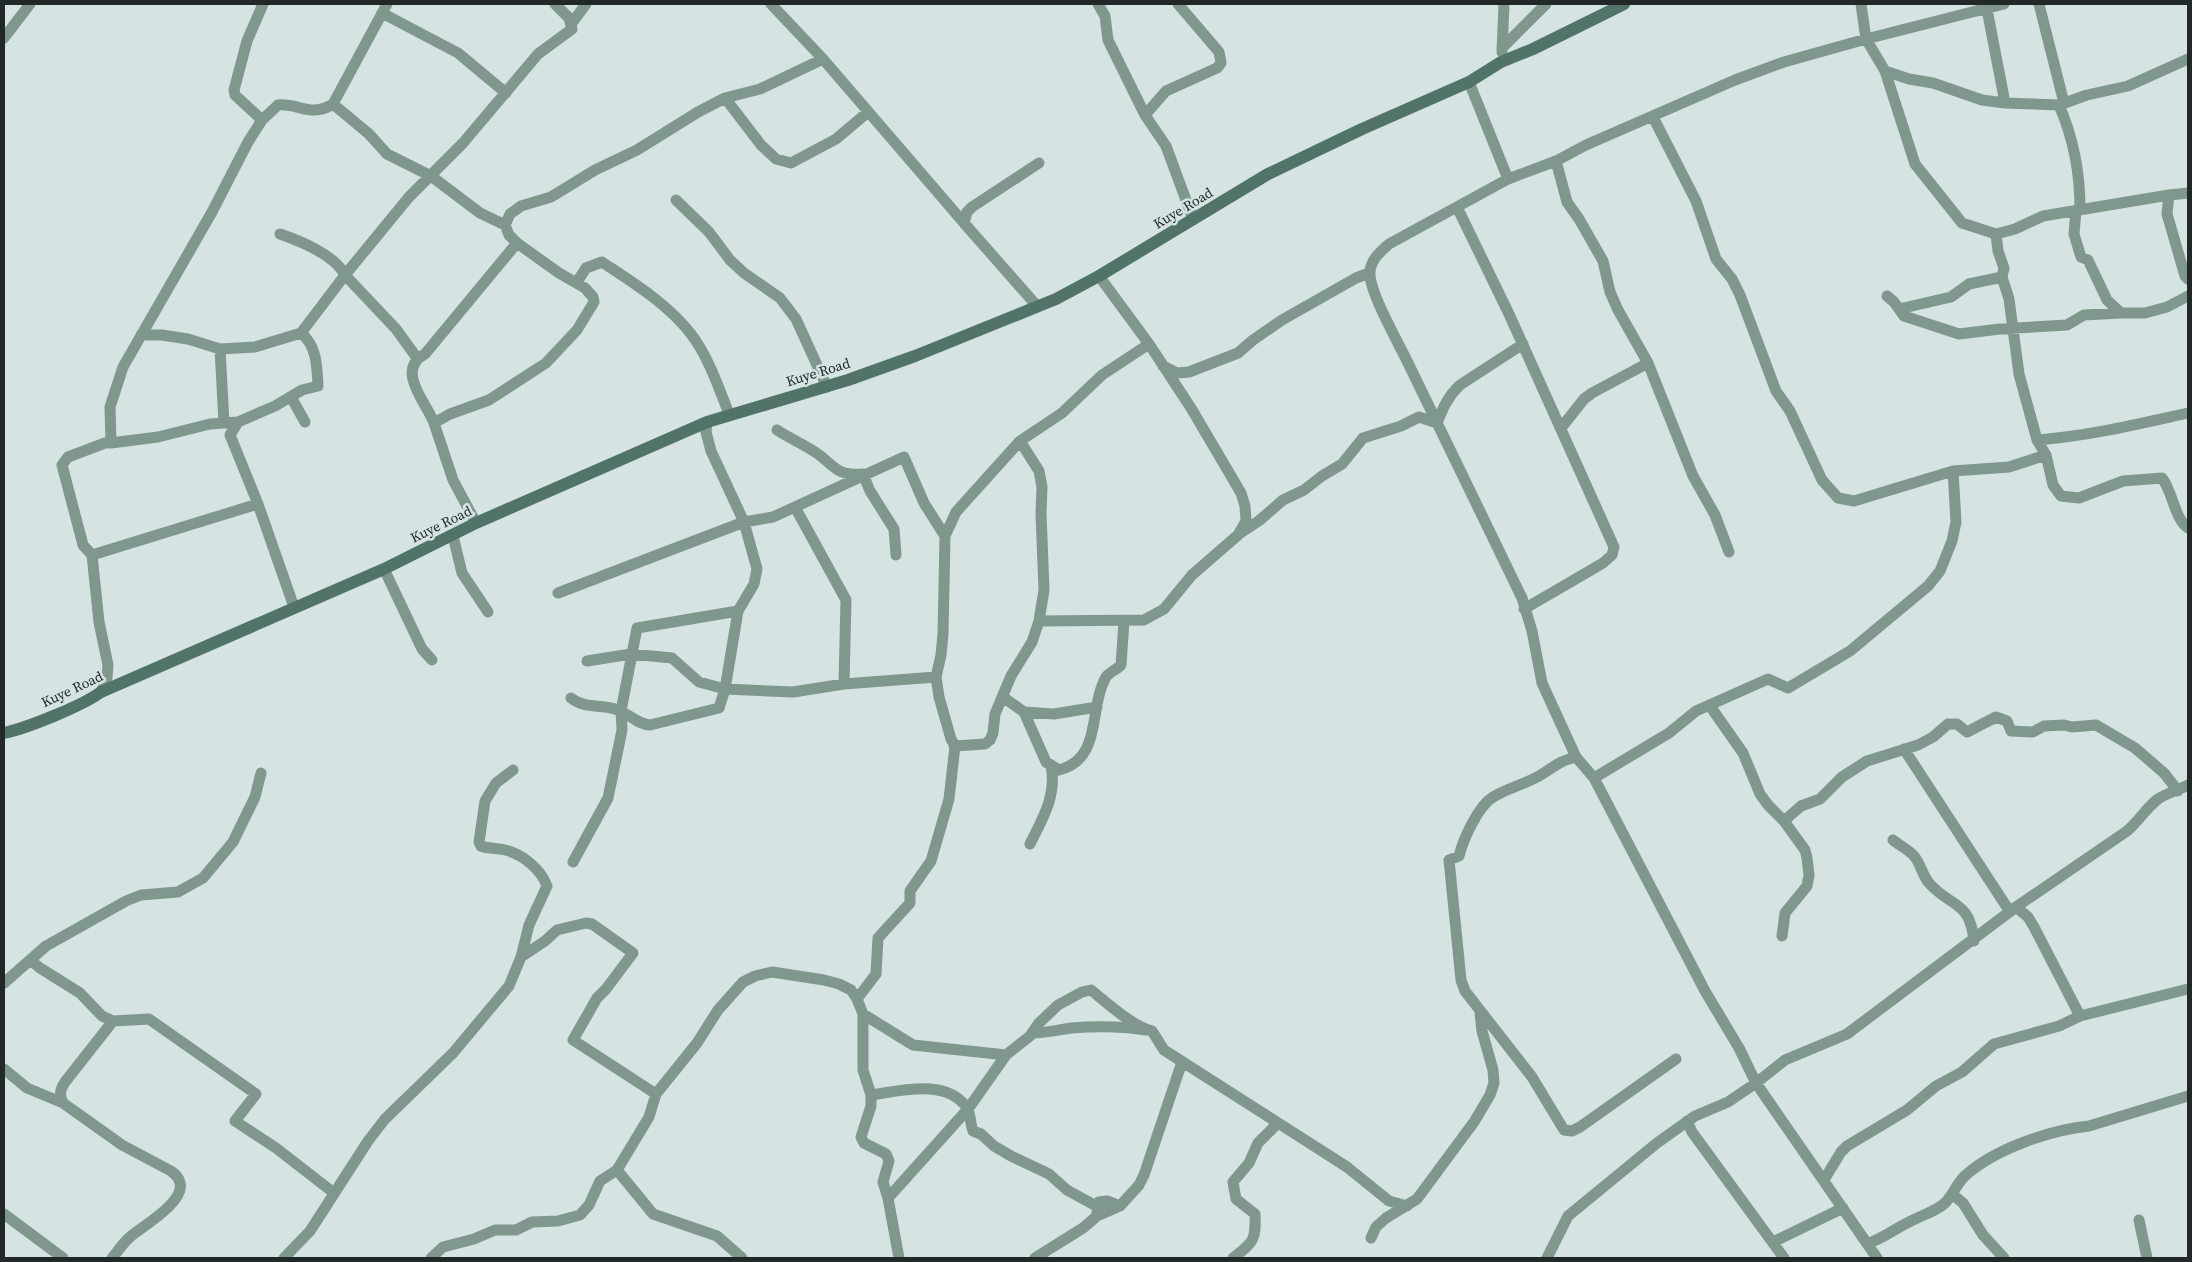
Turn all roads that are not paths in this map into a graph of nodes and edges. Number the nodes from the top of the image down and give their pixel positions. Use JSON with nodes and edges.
{"nodes":[{"id":1,"x":30,"y":4,"type":"edge"},
{"id":2,"x":263,"y":4,"type":"edge"},
{"id":3,"x":555,"y":4,"type":"edge"},
{"id":4,"x":586,"y":4,"type":"edge"},
{"id":5,"x":771,"y":4,"type":"edge"},
{"id":6,"x":1099,"y":4,"type":"edge"},
{"id":7,"x":1178,"y":4,"type":"edge"},
{"id":8,"x":1504,"y":4,"type":"edge"},
{"id":9,"x":1546,"y":4,"type":"edge"},
{"id":10,"x":1624,"y":4,"type":"edge"},
{"id":11,"x":1861,"y":4,"type":"edge"},
{"id":12,"x":2004,"y":4,"type":"edge"},
{"id":13,"x":2039,"y":4,"type":"edge"},
{"id":14,"x":1987,"y":6,"type":"edge"},
{"id":15,"x":385,"y":8,"type":"edge"},
{"id":16,"x":572,"y":24,"type":"junction"},
{"id":17,"x":4,"y":38,"type":"edge"},
{"id":18,"x":1866,"y":39,"type":"junction"},
{"id":19,"x":1502,"y":48,"type":"junction"},
{"id":20,"x":823,"y":59,"type":"junction"},
{"id":21,"x":2188,"y":59,"type":"edge"},
{"id":22,"x":1501,"y":62,"type":"junction"},
{"id":23,"x":1885,"y":71,"type":"junction"},
{"id":24,"x":1469,"y":82,"type":"junction"},
{"id":25,"x":506,"y":92,"type":"junction"},
{"id":26,"x":725,"y":98,"type":"junction"},
{"id":27,"x":2005,"y":103,"type":"junction"},
{"id":28,"x":332,"y":104,"type":"junction"},
{"id":29,"x":2061,"y":104,"type":"junction"},
{"id":30,"x":868,"y":112,"type":"junction"},
{"id":31,"x":1145,"y":115,"type":"junction"},
{"id":32,"x":1653,"y":117,"type":"junction"},
{"id":33,"x":262,"y":120,"type":"junction"},
{"id":34,"x":1556,"y":161,"type":"junction"},
{"id":35,"x":1039,"y":163,"type":"dead end"},
{"id":36,"x":431,"y":176,"type":"junction"},
{"id":37,"x":1508,"y":179,"type":"junction"},
{"id":38,"x":2188,"y":193,"type":"edge"},
{"id":39,"x":2168,"y":195,"type":"junction"},
{"id":40,"x":676,"y":200,"type":"dead end"},
{"id":41,"x":1457,"y":207,"type":"junction"},
{"id":42,"x":2078,"y":210,"type":"junction"},
{"id":43,"x":1193,"y":219,"type":"junction"},
{"id":44,"x":964,"y":222,"type":"junction"},
{"id":45,"x":505,"y":225,"type":"junction"},
{"id":46,"x":280,"y":234,"type":"dead end"},
{"id":47,"x":1996,"y":234,"type":"junction"},
{"id":48,"x":517,"y":243,"type":"junction"},
{"id":49,"x":1369,"y":273,"type":"junction"},
{"id":50,"x":345,"y":275,"type":"junction"},
{"id":51,"x":1099,"y":276,"type":"junction"},
{"id":52,"x":2002,"y":277,"type":"junction"},
{"id":53,"x":2188,"y":279,"type":"edge"},
{"id":54,"x":577,"y":282,"type":"junction"},
{"id":55,"x":1886,"y":296,"type":"dead end"},
{"id":56,"x":2188,"y":296,"type":"edge"},
{"id":57,"x":1037,"y":306,"type":"junction"},
{"id":58,"x":1899,"y":308,"type":"junction"},
{"id":59,"x":2121,"y":313,"type":"junction"},
{"id":60,"x":2013,"y":328,"type":"junction"},
{"id":61,"x":301,"y":333,"type":"junction"},
{"id":62,"x":142,"y":335,"type":"junction"},
{"id":63,"x":1149,"y":344,"type":"junction"},
{"id":64,"x":1523,"y":344,"type":"junction"},
{"id":65,"x":220,"y":349,"type":"junction"},
{"id":66,"x":417,"y":358,"type":"junction"},
{"id":67,"x":1648,"y":363,"type":"junction"},
{"id":68,"x":1161,"y":365,"type":"junction"},
{"id":69,"x":827,"y":386,"type":"junction"},
{"id":70,"x":291,"y":397,"type":"junction"},
{"id":71,"x":2188,"y":413,"type":"edge"},
{"id":72,"x":730,"y":414,"type":"junction"},
{"id":73,"x":238,"y":422,"type":"junction"},
{"id":74,"x":305,"y":422,"type":"dead end"},
{"id":75,"x":706,"y":422,"type":"junction"},
{"id":76,"x":224,"y":423,"type":"junction"},
{"id":77,"x":434,"y":423,"type":"junction"},
{"id":78,"x":1437,"y":423,"type":"junction"},
{"id":79,"x":1561,"y":428,"type":"junction"},
{"id":80,"x":777,"y":430,"type":"dead end"},
{"id":81,"x":2037,"y":440,"type":"junction"},
{"id":82,"x":1020,"y":441,"type":"junction"},
{"id":83,"x":111,"y":443,"type":"junction"},
{"id":84,"x":2046,"y":455,"type":"junction"},
{"id":85,"x":1953,"y":471,"type":"junction"},
{"id":86,"x":863,"y":474,"type":"junction"},
{"id":87,"x":258,"y":504,"type":"junction"},
{"id":88,"x":794,"y":507,"type":"junction"},
{"id":89,"x":744,"y":522,"type":"junction"},
{"id":90,"x":476,"y":523,"type":"junction"},
{"id":91,"x":2188,"y":528,"type":"edge"},
{"id":92,"x":1238,"y":535,"type":"junction"},
{"id":93,"x":453,"y":536,"type":"junction"},
{"id":94,"x":945,"y":536,"type":"junction"},
{"id":95,"x":1729,"y":552,"type":"dead end"},
{"id":96,"x":92,"y":555,"type":"junction"},
{"id":97,"x":896,"y":555,"type":"dead end"},
{"id":98,"x":384,"y":569,"type":"junction"},
{"id":99,"x":558,"y":593,"type":"dead end"},
{"id":100,"x":294,"y":607,"type":"junction"},
{"id":101,"x":1524,"y":609,"type":"junction"},
{"id":102,"x":738,"y":611,"type":"junction"},
{"id":103,"x":488,"y":612,"type":"dead end"},
{"id":104,"x":1038,"y":620,"type":"junction"},
{"id":105,"x":1124,"y":620,"type":"junction"},
{"id":106,"x":631,"y":654,"type":"junction"},
{"id":107,"x":432,"y":660,"type":"dead end"},
{"id":108,"x":587,"y":661,"type":"dead end"},
{"id":109,"x":936,"y":677,"type":"junction"},
{"id":110,"x":844,"y":684,"type":"junction"},
{"id":111,"x":725,"y":689,"type":"junction"},
{"id":112,"x":101,"y":692,"type":"junction"},
{"id":113,"x":1003,"y":697,"type":"junction"},
{"id":114,"x":571,"y":698,"type":"dead end"},
{"id":115,"x":1710,"y":706,"type":"junction"},
{"id":116,"x":1097,"y":707,"type":"junction"},
{"id":117,"x":621,"y":711,"type":"junction"},
{"id":118,"x":1024,"y":712,"type":"junction"},
{"id":119,"x":4,"y":733,"type":"edge"},
{"id":120,"x":954,"y":746,"type":"junction"},
{"id":121,"x":1904,"y":749,"type":"junction"},
{"id":122,"x":1576,"y":756,"type":"junction"},
{"id":123,"x":1052,"y":766,"type":"junction"},
{"id":124,"x":513,"y":770,"type":"dead end"},
{"id":125,"x":261,"y":773,"type":"dead end"},
{"id":126,"x":1594,"y":778,"type":"junction"},
{"id":127,"x":2183,"y":788,"type":"edge"},
{"id":128,"x":1784,"y":821,"type":"junction"},
{"id":129,"x":1892,"y":840,"type":"dead end"},
{"id":130,"x":1030,"y":844,"type":"dead end"},
{"id":131,"x":573,"y":862,"type":"dead end"},
{"id":132,"x":2013,"y":910,"type":"junction"},
{"id":133,"x":1782,"y":936,"type":"dead end"},
{"id":134,"x":1974,"y":941,"type":"junction"},
{"id":135,"x":521,"y":957,"type":"junction"},
{"id":136,"x":30,"y":960,"type":"junction"},
{"id":137,"x":4,"y":982,"type":"edge"},
{"id":138,"x":2188,"y":989,"type":"edge"},
{"id":139,"x":857,"y":999,"type":"junction"},
{"id":140,"x":1480,"y":1010,"type":"junction"},
{"id":141,"x":863,"y":1014,"type":"junction"},
{"id":142,"x":2080,"y":1016,"type":"junction"},
{"id":143,"x":113,"y":1021,"type":"junction"},
{"id":144,"x":1152,"y":1031,"type":"junction"},
{"id":145,"x":1032,"y":1033,"type":"junction"},
{"id":146,"x":1006,"y":1055,"type":"junction"},
{"id":147,"x":1676,"y":1059,"type":"dead end"},
{"id":148,"x":1182,"y":1062,"type":"junction"},
{"id":149,"x":4,"y":1069,"type":"edge"},
{"id":150,"x":1756,"y":1083,"type":"junction"},
{"id":151,"x":656,"y":1094,"type":"junction"},
{"id":152,"x":871,"y":1095,"type":"junction"},
{"id":153,"x":2188,"y":1096,"type":"edge"},
{"id":154,"x":63,"y":1103,"type":"junction"},
{"id":155,"x":968,"y":1109,"type":"junction"},
{"id":156,"x":1687,"y":1121,"type":"junction"},
{"id":157,"x":1277,"y":1124,"type":"junction"},
{"id":158,"x":617,"y":1170,"type":"junction"},
{"id":159,"x":1824,"y":1180,"type":"junction"},
{"id":160,"x":334,"y":1193,"type":"junction"},
{"id":161,"x":1952,"y":1194,"type":"junction"},
{"id":162,"x":888,"y":1198,"type":"junction"},
{"id":163,"x":1407,"y":1206,"type":"junction"},
{"id":164,"x":1843,"y":1208,"type":"junction"},
{"id":165,"x":1098,"y":1212,"type":"junction"},
{"id":166,"x":4,"y":1214,"type":"edge"},
{"id":167,"x":2139,"y":1220,"type":"dead end"},
{"id":168,"x":1371,"y":1238,"type":"dead end"},
{"id":169,"x":1773,"y":1242,"type":"junction"},
{"id":170,"x":1868,"y":1244,"type":"junction"},
{"id":171,"x":902,"y":1256,"type":"edge"},
{"id":172,"x":63,"y":1258,"type":"edge"},
{"id":173,"x":112,"y":1258,"type":"edge"},
{"id":174,"x":284,"y":1258,"type":"edge"},
{"id":175,"x":431,"y":1258,"type":"edge"},
{"id":176,"x":742,"y":1258,"type":"edge"},
{"id":177,"x":1034,"y":1258,"type":"edge"},
{"id":178,"x":1233,"y":1258,"type":"edge"},
{"id":179,"x":1547,"y":1258,"type":"edge"},
{"id":180,"x":1784,"y":1258,"type":"edge"},
{"id":181,"x":1877,"y":1258,"type":"edge"},
{"id":182,"x":2004,"y":1258,"type":"edge"},
{"id":183,"x":2147,"y":1258,"type":"edge"}],
"edges":[{"from":1,"to":17,"type":"street"},
{"from":2,"to":33,"type":"street"},
{"from":3,"to":16,"type":"street"},
{"from":4,"to":16,"type":"street"},
{"from":5,"to":20,"type":"street"},
{"from":6,"to":31,"type":"street"},
{"from":7,"to":31,"type":"street"},
{"from":8,"to":19,"type":"street"},
{"from":9,"to":19,"type":"street"},
{"from":10,"to":22,"type":"street","name":"Kuye Road"},
{"from":11,"to":18,"type":"street"},
{"from":12,"to":14,"type":"street"},
{"from":13,"to":29,"type":"street"},
{"from":14,"to":18,"type":"street"},
{"from":14,"to":27,"type":"street"},
{"from":15,"to":25,"type":"street"},
{"from":15,"to":28,"type":"street"},
{"from":16,"to":25,"type":"street"},
{"from":18,"to":23,"type":"street"},
{"from":18,"to":32,"type":"street"},
{"from":19,"to":22,"type":"street"},
{"from":20,"to":26,"type":"street"},
{"from":20,"to":30,"type":"street"},
{"from":21,"to":29,"type":"street"},
{"from":22,"to":24,"type":"street","name":"Kuye Road"},
{"from":23,"to":27,"type":"street"},
{"from":23,"to":47,"type":"street"},
{"from":24,"to":37,"type":"street"},
{"from":24,"to":43,"type":"street","name":"Kuye Road"},
{"from":25,"to":36,"type":"street"},
{"from":26,"to":30,"type":"street"},
{"from":26,"to":45,"type":"street"},
{"from":27,"to":29,"type":"street"},
{"from":28,"to":33,"type":"street"},
{"from":28,"to":36,"type":"street"},
{"from":29,"to":42,"type":"street"},
{"from":30,"to":44,"type":"street"},
{"from":31,"to":43,"type":"street"},
{"from":32,"to":34,"type":"street"},
{"from":32,"to":85,"type":"street"},
{"from":33,"to":62,"type":"street"},
{"from":34,"to":37,"type":"street"},
{"from":34,"to":67,"type":"street"},
{"from":35,"to":44,"type":"street"},
{"from":36,"to":45,"type":"street"},
{"from":36,"to":50,"type":"street"},
{"from":37,"to":41,"type":"street"},
{"from":38,"to":39,"type":"street"},
{"from":39,"to":42,"type":"street"},
{"from":39,"to":53,"type":"street"},
{"from":40,"to":69,"type":"street"},
{"from":41,"to":49,"type":"street"},
{"from":41,"to":64,"type":"street"},
{"from":42,"to":47,"type":"street"},
{"from":42,"to":59,"type":"street"},
{"from":43,"to":51,"type":"street","name":"Kuye Road"},
{"from":44,"to":57,"type":"street"},
{"from":45,"to":48,"type":"street"},
{"from":46,"to":50,"type":"street"},
{"from":47,"to":52,"type":"street"},
{"from":48,"to":54,"type":"street"},
{"from":48,"to":66,"type":"street"},
{"from":49,"to":68,"type":"street"},
{"from":49,"to":78,"type":"street"},
{"from":50,"to":61,"type":"street"},
{"from":50,"to":66,"type":"street"},
{"from":51,"to":57,"type":"street","name":"Kuye Road"},
{"from":51,"to":63,"type":"street"},
{"from":52,"to":58,"type":"street"},
{"from":52,"to":60,"type":"street"},
{"from":54,"to":72,"type":"street"},
{"from":54,"to":77,"type":"street"},
{"from":55,"to":58,"type":"street"},
{"from":56,"to":59,"type":"street"},
{"from":57,"to":69,"type":"street","name":"Kuye Road"},
{"from":58,"to":60,"type":"street"},
{"from":59,"to":60,"type":"street"},
{"from":60,"to":81,"type":"street"},
{"from":61,"to":65,"type":"street"},
{"from":61,"to":70,"type":"street"},
{"from":62,"to":65,"type":"street"},
{"from":62,"to":83,"type":"street"},
{"from":63,"to":68,"type":"street"},
{"from":63,"to":82,"type":"street"},
{"from":64,"to":78,"type":"street"},
{"from":64,"to":79,"type":"street"},
{"from":65,"to":76,"type":"street"},
{"from":66,"to":77,"type":"street"},
{"from":67,"to":79,"type":"street"},
{"from":67,"to":95,"type":"street"},
{"from":68,"to":92,"type":"street"},
{"from":69,"to":72,"type":"street","name":"Kuye Road"},
{"from":70,"to":73,"type":"street"},
{"from":70,"to":74,"type":"street"},
{"from":71,"to":81,"type":"street"},
{"from":72,"to":75,"type":"street","name":"Kuye Road"},
{"from":73,"to":76,"type":"street"},
{"from":73,"to":87,"type":"street"},
{"from":75,"to":89,"type":"street"},
{"from":75,"to":90,"type":"street","name":"Kuye Road"},
{"from":76,"to":83,"type":"street"},
{"from":77,"to":90,"type":"street"},
{"from":78,"to":92,"type":"street"},
{"from":78,"to":101,"type":"street"},
{"from":79,"to":101,"type":"street"},
{"from":80,"to":86,"type":"street"},
{"from":81,"to":84,"type":"street"},
{"from":82,"to":94,"type":"street"},
{"from":82,"to":104,"type":"street"},
{"from":83,"to":96,"type":"street"},
{"from":84,"to":85,"type":"street"},
{"from":84,"to":91,"type":"street"},
{"from":85,"to":115,"type":"street"},
{"from":86,"to":88,"type":"street"},
{"from":86,"to":94,"type":"street"},
{"from":86,"to":97,"type":"street"},
{"from":87,"to":96,"type":"street"},
{"from":87,"to":100,"type":"street"},
{"from":88,"to":89,"type":"street"},
{"from":88,"to":110,"type":"street"},
{"from":89,"to":99,"type":"street"},
{"from":89,"to":102,"type":"street"},
{"from":90,"to":93,"type":"street","name":"Kuye Road"},
{"from":92,"to":105,"type":"street"},
{"from":93,"to":98,"type":"street","name":"Kuye Road"},
{"from":93,"to":103,"type":"street"},
{"from":94,"to":109,"type":"street"},
{"from":96,"to":112,"type":"street"},
{"from":98,"to":100,"type":"street","name":"Kuye Road"},
{"from":98,"to":107,"type":"street"},
{"from":100,"to":112,"type":"street","name":"Kuye Road"},
{"from":101,"to":122,"type":"street"},
{"from":102,"to":106,"type":"street"},
{"from":102,"to":111,"type":"street"},
{"from":104,"to":105,"type":"street"},
{"from":104,"to":113,"type":"street"},
{"from":105,"to":116,"type":"street"},
{"from":106,"to":108,"type":"street"},
{"from":106,"to":111,"type":"street"},
{"from":106,"to":117,"type":"street"},
{"from":109,"to":110,"type":"street"},
{"from":109,"to":120,"type":"street"},
{"from":110,"to":111,"type":"street"},
{"from":111,"to":117,"type":"street"},
{"from":112,"to":119,"type":"street","name":"Kuye Road"},
{"from":113,"to":118,"type":"street"},
{"from":113,"to":120,"type":"street"},
{"from":114,"to":117,"type":"street"},
{"from":115,"to":126,"type":"street"},
{"from":115,"to":128,"type":"street"},
{"from":116,"to":118,"type":"street"},
{"from":116,"to":123,"type":"street"},
{"from":117,"to":131,"type":"street"},
{"from":118,"to":123,"type":"street"},
{"from":120,"to":139,"type":"street"},
{"from":121,"to":127,"type":"street"},
{"from":121,"to":128,"type":"street"},
{"from":121,"to":132,"type":"street"},
{"from":122,"to":126,"type":"street"},
{"from":122,"to":140,"type":"street"},
{"from":123,"to":130,"type":"street"},
{"from":124,"to":135,"type":"street"},
{"from":125,"to":136,"type":"street"},
{"from":126,"to":150,"type":"street"},
{"from":127,"to":132,"type":"street"},
{"from":128,"to":133,"type":"street"},
{"from":129,"to":134,"type":"street"},
{"from":132,"to":134,"type":"street"},
{"from":132,"to":142,"type":"street"},
{"from":134,"to":150,"type":"street"},
{"from":135,"to":151,"type":"street"},
{"from":135,"to":160,"type":"street"},
{"from":136,"to":137,"type":"street"},
{"from":136,"to":143,"type":"street"},
{"from":138,"to":142,"type":"street"},
{"from":139,"to":141,"type":"street"},
{"from":139,"to":151,"type":"street"},
{"from":140,"to":147,"type":"street"},
{"from":140,"to":163,"type":"street"},
{"from":141,"to":146,"type":"street"},
{"from":141,"to":152,"type":"street"},
{"from":142,"to":159,"type":"street"},
{"from":143,"to":154,"type":"street"},
{"from":143,"to":160,"type":"street"},
{"from":144,"to":145,"type":"street"},
{"from":144,"to":145,"type":"street"},
{"from":144,"to":148,"type":"street"},
{"from":145,"to":146,"type":"street"},
{"from":146,"to":155,"type":"street"},
{"from":148,"to":157,"type":"street"},
{"from":148,"to":165,"type":"street"},
{"from":149,"to":154,"type":"street"},
{"from":150,"to":156,"type":"street"},
{"from":150,"to":159,"type":"street"},
{"from":151,"to":158,"type":"street"},
{"from":152,"to":155,"type":"street"},
{"from":152,"to":162,"type":"street"},
{"from":153,"to":161,"type":"street"},
{"from":154,"to":173,"type":"street"},
{"from":155,"to":162,"type":"street"},
{"from":155,"to":165,"type":"street"},
{"from":156,"to":169,"type":"street"},
{"from":156,"to":179,"type":"street"},
{"from":157,"to":163,"type":"street"},
{"from":157,"to":178,"type":"street"},
{"from":158,"to":175,"type":"street"},
{"from":158,"to":176,"type":"street"},
{"from":159,"to":164,"type":"street"},
{"from":160,"to":174,"type":"street"},
{"from":161,"to":170,"type":"street"},
{"from":161,"to":182,"type":"street"},
{"from":162,"to":171,"type":"street"},
{"from":163,"to":168,"type":"street"},
{"from":164,"to":169,"type":"street"},
{"from":164,"to":170,"type":"street"},
{"from":165,"to":177,"type":"street"},
{"from":166,"to":172,"type":"street"},
{"from":167,"to":183,"type":"street"},
{"from":169,"to":180,"type":"street"},
{"from":170,"to":181,"type":"street"}]}
